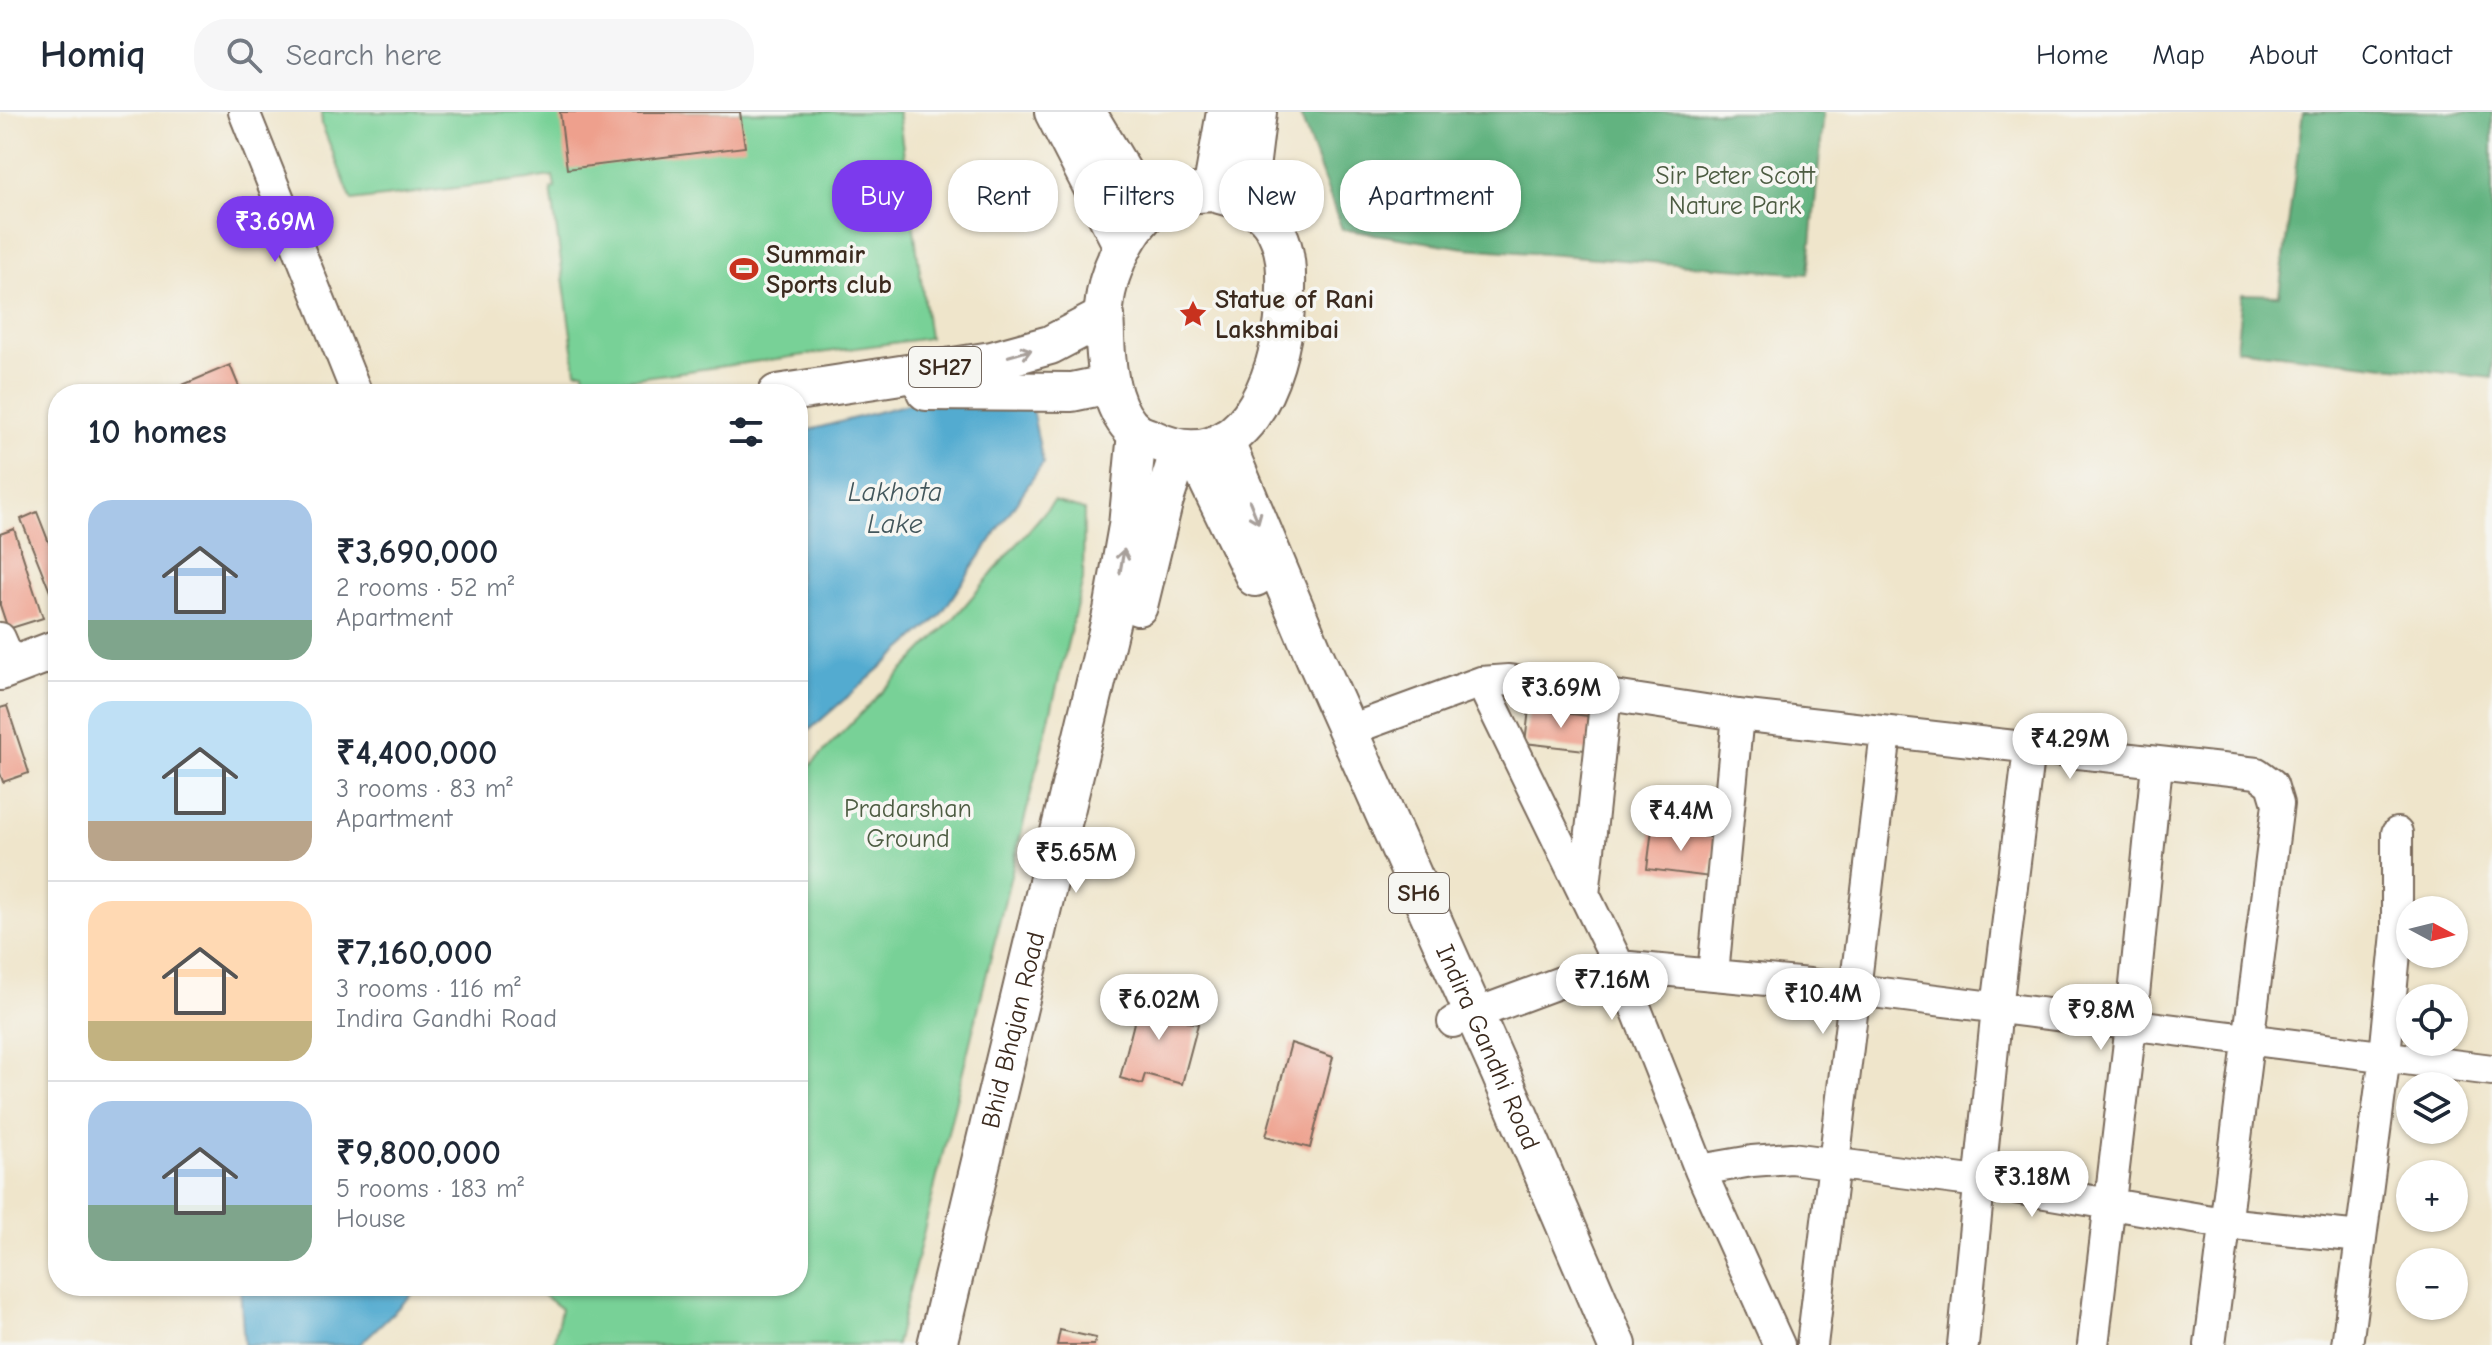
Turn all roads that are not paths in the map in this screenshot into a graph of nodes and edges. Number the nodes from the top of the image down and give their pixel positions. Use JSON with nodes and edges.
{"nodes":[{"id":1,"x":244,"y":112,"type":"edge"},
{"id":2,"x":1054,"y":112,"type":"edge"},
{"id":3,"x":1086,"y":112,"type":"edge"},
{"id":4,"x":1226,"y":112,"type":"edge"},
{"id":5,"x":1257,"y":112,"type":"edge"},
{"id":6,"x":1115,"y":160,"type":"edge"},
{"id":7,"x":1228,"y":160,"type":"edge"},
{"id":8,"x":1241,"y":160,"type":"edge"},
{"id":9,"x":1132,"y":232,"type":"edge"},
{"id":10,"x":1276,"y":232,"type":"edge"},
{"id":11,"x":1123,"y":246,"type":"junction"},
{"id":12,"x":1105,"y":316,"type":"junction"},
{"id":13,"x":353,"y":384,"type":"edge"},
{"id":14,"x":1110,"y":384,"type":"junction"},
{"id":15,"x":808,"y":389,"type":"edge"},
{"id":16,"x":808,"y":410,"type":"edge"},
{"id":17,"x":1137,"y":433,"type":"junction"},
{"id":18,"x":1199,"y":447,"type":"junction"},
{"id":19,"x":48,"y":651,"type":"edge"},
{"id":20,"x":4,"y":658,"type":"edge"},
{"id":21,"x":1481,"y":682,"type":"junction"},
{"id":22,"x":1606,"y":695,"type":"junction"},
{"id":23,"x":1738,"y":715,"type":"junction"},
{"id":24,"x":1347,"y":731,"type":"junction"},
{"id":25,"x":1886,"y":733,"type":"junction"},
{"id":26,"x":2029,"y":749,"type":"junction"},
{"id":27,"x":2157,"y":764,"type":"junction"},
{"id":28,"x":2397,"y":833,"type":"dead end"},
{"id":29,"x":1584,"y":896,"type":"junction"},
{"id":30,"x":1619,"y":966,"type":"junction"},
{"id":31,"x":1713,"y":974,"type":"junction"},
{"id":32,"x":1856,"y":990,"type":"junction"},
{"id":33,"x":1997,"y":1008,"type":"junction"},
{"id":34,"x":1464,"y":1018,"type":"junction"},
{"id":35,"x":2131,"y":1025,"type":"junction"},
{"id":36,"x":2248,"y":1039,"type":"junction"},
{"id":37,"x":2385,"y":1055,"type":"junction"},
{"id":38,"x":2492,"y":1070,"type":"edge"},
{"id":39,"x":1835,"y":1164,"type":"junction"},
{"id":40,"x":1700,"y":1170,"type":"junction"},
{"id":41,"x":1979,"y":1182,"type":"junction"},
{"id":42,"x":2110,"y":1205,"type":"junction"},
{"id":43,"x":2224,"y":1223,"type":"junction"},
{"id":44,"x":2361,"y":1237,"type":"junction"},
{"id":45,"x":937,"y":1345,"type":"edge"},
{"id":46,"x":958,"y":1345,"type":"edge"},
{"id":47,"x":1591,"y":1345,"type":"edge"},
{"id":48,"x":1617,"y":1345,"type":"edge"},
{"id":49,"x":1779,"y":1345,"type":"edge"},
{"id":50,"x":1812,"y":1345,"type":"edge"},
{"id":51,"x":1963,"y":1345,"type":"edge"},
{"id":52,"x":2093,"y":1345,"type":"edge"},
{"id":53,"x":2210,"y":1345,"type":"edge"},
{"id":54,"x":2347,"y":1345,"type":"edge"}],
"edges":[{"from":1,"to":13,"type":"street"},
{"from":2,"to":11,"type":"main road"},
{"from":3,"to":6,"type":"main road"},
{"from":4,"to":7,"type":"main road"},
{"from":5,"to":8,"type":"main road"},
{"from":9,"to":11,"type":"main road"},
{"from":10,"to":18,"type":"main road"},
{"from":11,"to":12,"type":"main road"},
{"from":12,"to":14,"type":"main road"},
{"from":15,"to":12,"type":"main road","number":"SH27","one_way":true},
{"from":14,"to":16,"type":"main road","number":"SH27"},
{"from":14,"to":17,"type":"main road"},
{"from":17,"to":18,"type":"main road"},
{"from":45,"to":17,"type":"main road","name":"Bhid Bhajan Road","one_way":true},
{"from":18,"to":24,"type":"main road","name":"Indira Gandhi Road","number":"SH6","one_way":true},
{"from":18,"to":34,"type":"main road","name":"Indira Gandhi Road","number":"SH6"},
{"from":18,"to":46,"type":"main road","name":"Bhid Bhajan Road"},
{"from":19,"to":20,"type":"main road"},
{"from":21,"to":22,"type":"street"},
{"from":21,"to":24,"type":"street"},
{"from":21,"to":29,"type":"street"},
{"from":22,"to":23,"type":"street"},
{"from":22,"to":29,"type":"street"},
{"from":23,"to":25,"type":"street"},
{"from":23,"to":31,"type":"street"},
{"from":24,"to":34,"type":"main road","name":"Indira Gandhi Road","number":"SH6"},
{"from":25,"to":26,"type":"street"},
{"from":25,"to":32,"type":"street"},
{"from":26,"to":27,"type":"street"},
{"from":26,"to":33,"type":"street"},
{"from":27,"to":35,"type":"street"},
{"from":27,"to":36,"type":"street"},
{"from":28,"to":37,"type":"street"},
{"from":29,"to":30,"type":"street"},
{"from":30,"to":31,"type":"street"},
{"from":30,"to":34,"type":"street"},
{"from":30,"to":40,"type":"street"},
{"from":31,"to":32,"type":"street"},
{"from":32,"to":33,"type":"street"},
{"from":32,"to":39,"type":"street"},
{"from":33,"to":35,"type":"street"},
{"from":33,"to":41,"type":"street"},
{"from":34,"to":47,"type":"main road","name":"Indira Gandhi Road","number":"SH6"},
{"from":34,"to":48,"type":"main road","name":"Indira Gandhi Road","number":"SH6"},
{"from":35,"to":36,"type":"street"},
{"from":35,"to":42,"type":"street"},
{"from":36,"to":37,"type":"street"},
{"from":36,"to":43,"type":"street"},
{"from":37,"to":38,"type":"street"},
{"from":37,"to":44,"type":"street"},
{"from":39,"to":40,"type":"street"},
{"from":39,"to":41,"type":"street"},
{"from":39,"to":50,"type":"street"},
{"from":40,"to":49,"type":"street"},
{"from":41,"to":42,"type":"street"},
{"from":41,"to":51,"type":"street"},
{"from":42,"to":43,"type":"street"},
{"from":42,"to":52,"type":"street"},
{"from":43,"to":44,"type":"street"},
{"from":43,"to":53,"type":"street"},
{"from":44,"to":54,"type":"street"}]}
